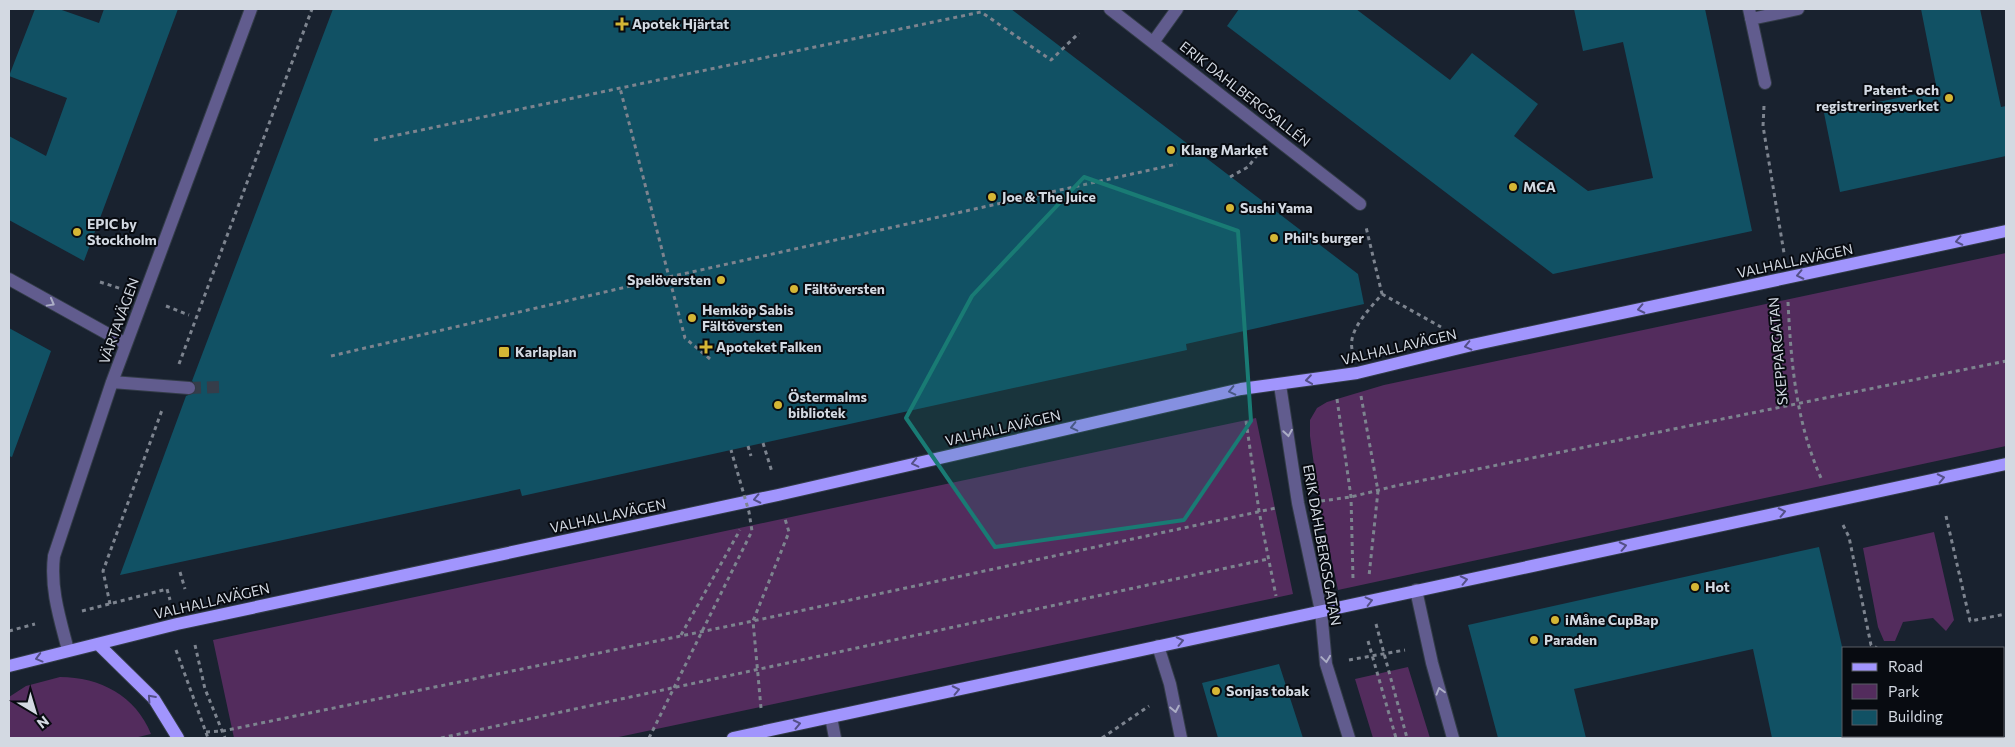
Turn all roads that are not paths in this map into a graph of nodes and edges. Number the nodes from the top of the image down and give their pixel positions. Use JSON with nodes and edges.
{"nodes":[{"id":1,"x":251,"y":9,"type":"edge"},
{"id":2,"x":1110,"y":9,"type":"edge"},
{"id":3,"x":1177,"y":9,"type":"edge"},
{"id":4,"x":1798,"y":9,"type":"edge"},
{"id":5,"x":1750,"y":14,"type":"edge"},
{"id":6,"x":1154,"y":41,"type":"junction"},
{"id":7,"x":1765,"y":83,"type":"road end"},
{"id":8,"x":1360,"y":204,"type":"dead end"},
{"id":9,"x":2006,"y":231,"type":"edge"},
{"id":10,"x":9,"y":279,"type":"edge"},
{"id":11,"x":126,"y":344,"type":"junction"},
{"id":12,"x":112,"y":382,"type":"junction"},
{"id":13,"x":1280,"y":384,"type":"junction"},
{"id":14,"x":189,"y":388,"type":"tunnel mouth"},
{"id":15,"x":2006,"y":464,"type":"edge"},
{"id":16,"x":1416,"y":590,"type":"junction"},
{"id":17,"x":1321,"y":611,"type":"junction"},
{"id":18,"x":98,"y":644,"type":"junction"},
{"id":19,"x":1158,"y":646,"type":"junction"},
{"id":20,"x":68,"y":650,"type":"junction"},
{"id":21,"x":9,"y":666,"type":"edge"},
{"id":22,"x":831,"y":717,"type":"junction"},
{"id":23,"x":178,"y":738,"type":"edge"},
{"id":24,"x":732,"y":738,"type":"edge"},
{"id":25,"x":835,"y":738,"type":"edge"},
{"id":26,"x":1181,"y":738,"type":"edge"},
{"id":27,"x":1350,"y":738,"type":"edge"},
{"id":28,"x":1453,"y":738,"type":"edge"}],
"edges":[{"from":1,"to":11,"type":"street","name":"VÄRTAVÄGEN"},
{"from":2,"to":6,"type":"street","name":"ERIK DAHLBERGSALLÉN"},
{"from":3,"to":6,"type":"street"},
{"from":4,"to":5,"type":"street"},
{"from":5,"to":7,"type":"street"},
{"from":6,"to":8,"type":"street","name":"ERIK DAHLBERGSALLÉN"},
{"from":9,"to":13,"type":"main road","name":"VALHALLAVÄGEN","one_way":true},
{"from":10,"to":11,"type":"street","one_way":true},
{"from":11,"to":12,"type":"street","name":"VÄRTAVÄGEN"},
{"from":12,"to":14,"type":"street"},
{"from":12,"to":20,"type":"street","name":"VÄRTAVÄGEN"},
{"from":13,"to":17,"type":"street","name":"ERIK DAHLBERGSGATAN","one_way":true},
{"from":13,"to":18,"type":"main road","name":"VALHALLAVÄGEN","one_way":true},
{"from":16,"to":15,"type":"main road","one_way":true},
{"from":17,"to":16,"type":"main road","one_way":true},
{"from":28,"to":16,"type":"street","one_way":true},
{"from":19,"to":17,"type":"main road","one_way":true},
{"from":17,"to":27,"type":"street","name":"ERIK DAHLBERGSGATAN","one_way":true},
{"from":18,"to":20,"type":"main road","name":"VALHALLAVÄGEN"},
{"from":23,"to":18,"type":"main road","one_way":true},
{"from":22,"to":19,"type":"main road","one_way":true},
{"from":19,"to":26,"type":"street","one_way":true},
{"from":20,"to":21,"type":"main road","name":"VALHALLAVÄGEN","one_way":true},
{"from":24,"to":22,"type":"main road","one_way":true},
{"from":22,"to":25,"type":"street"}]}
